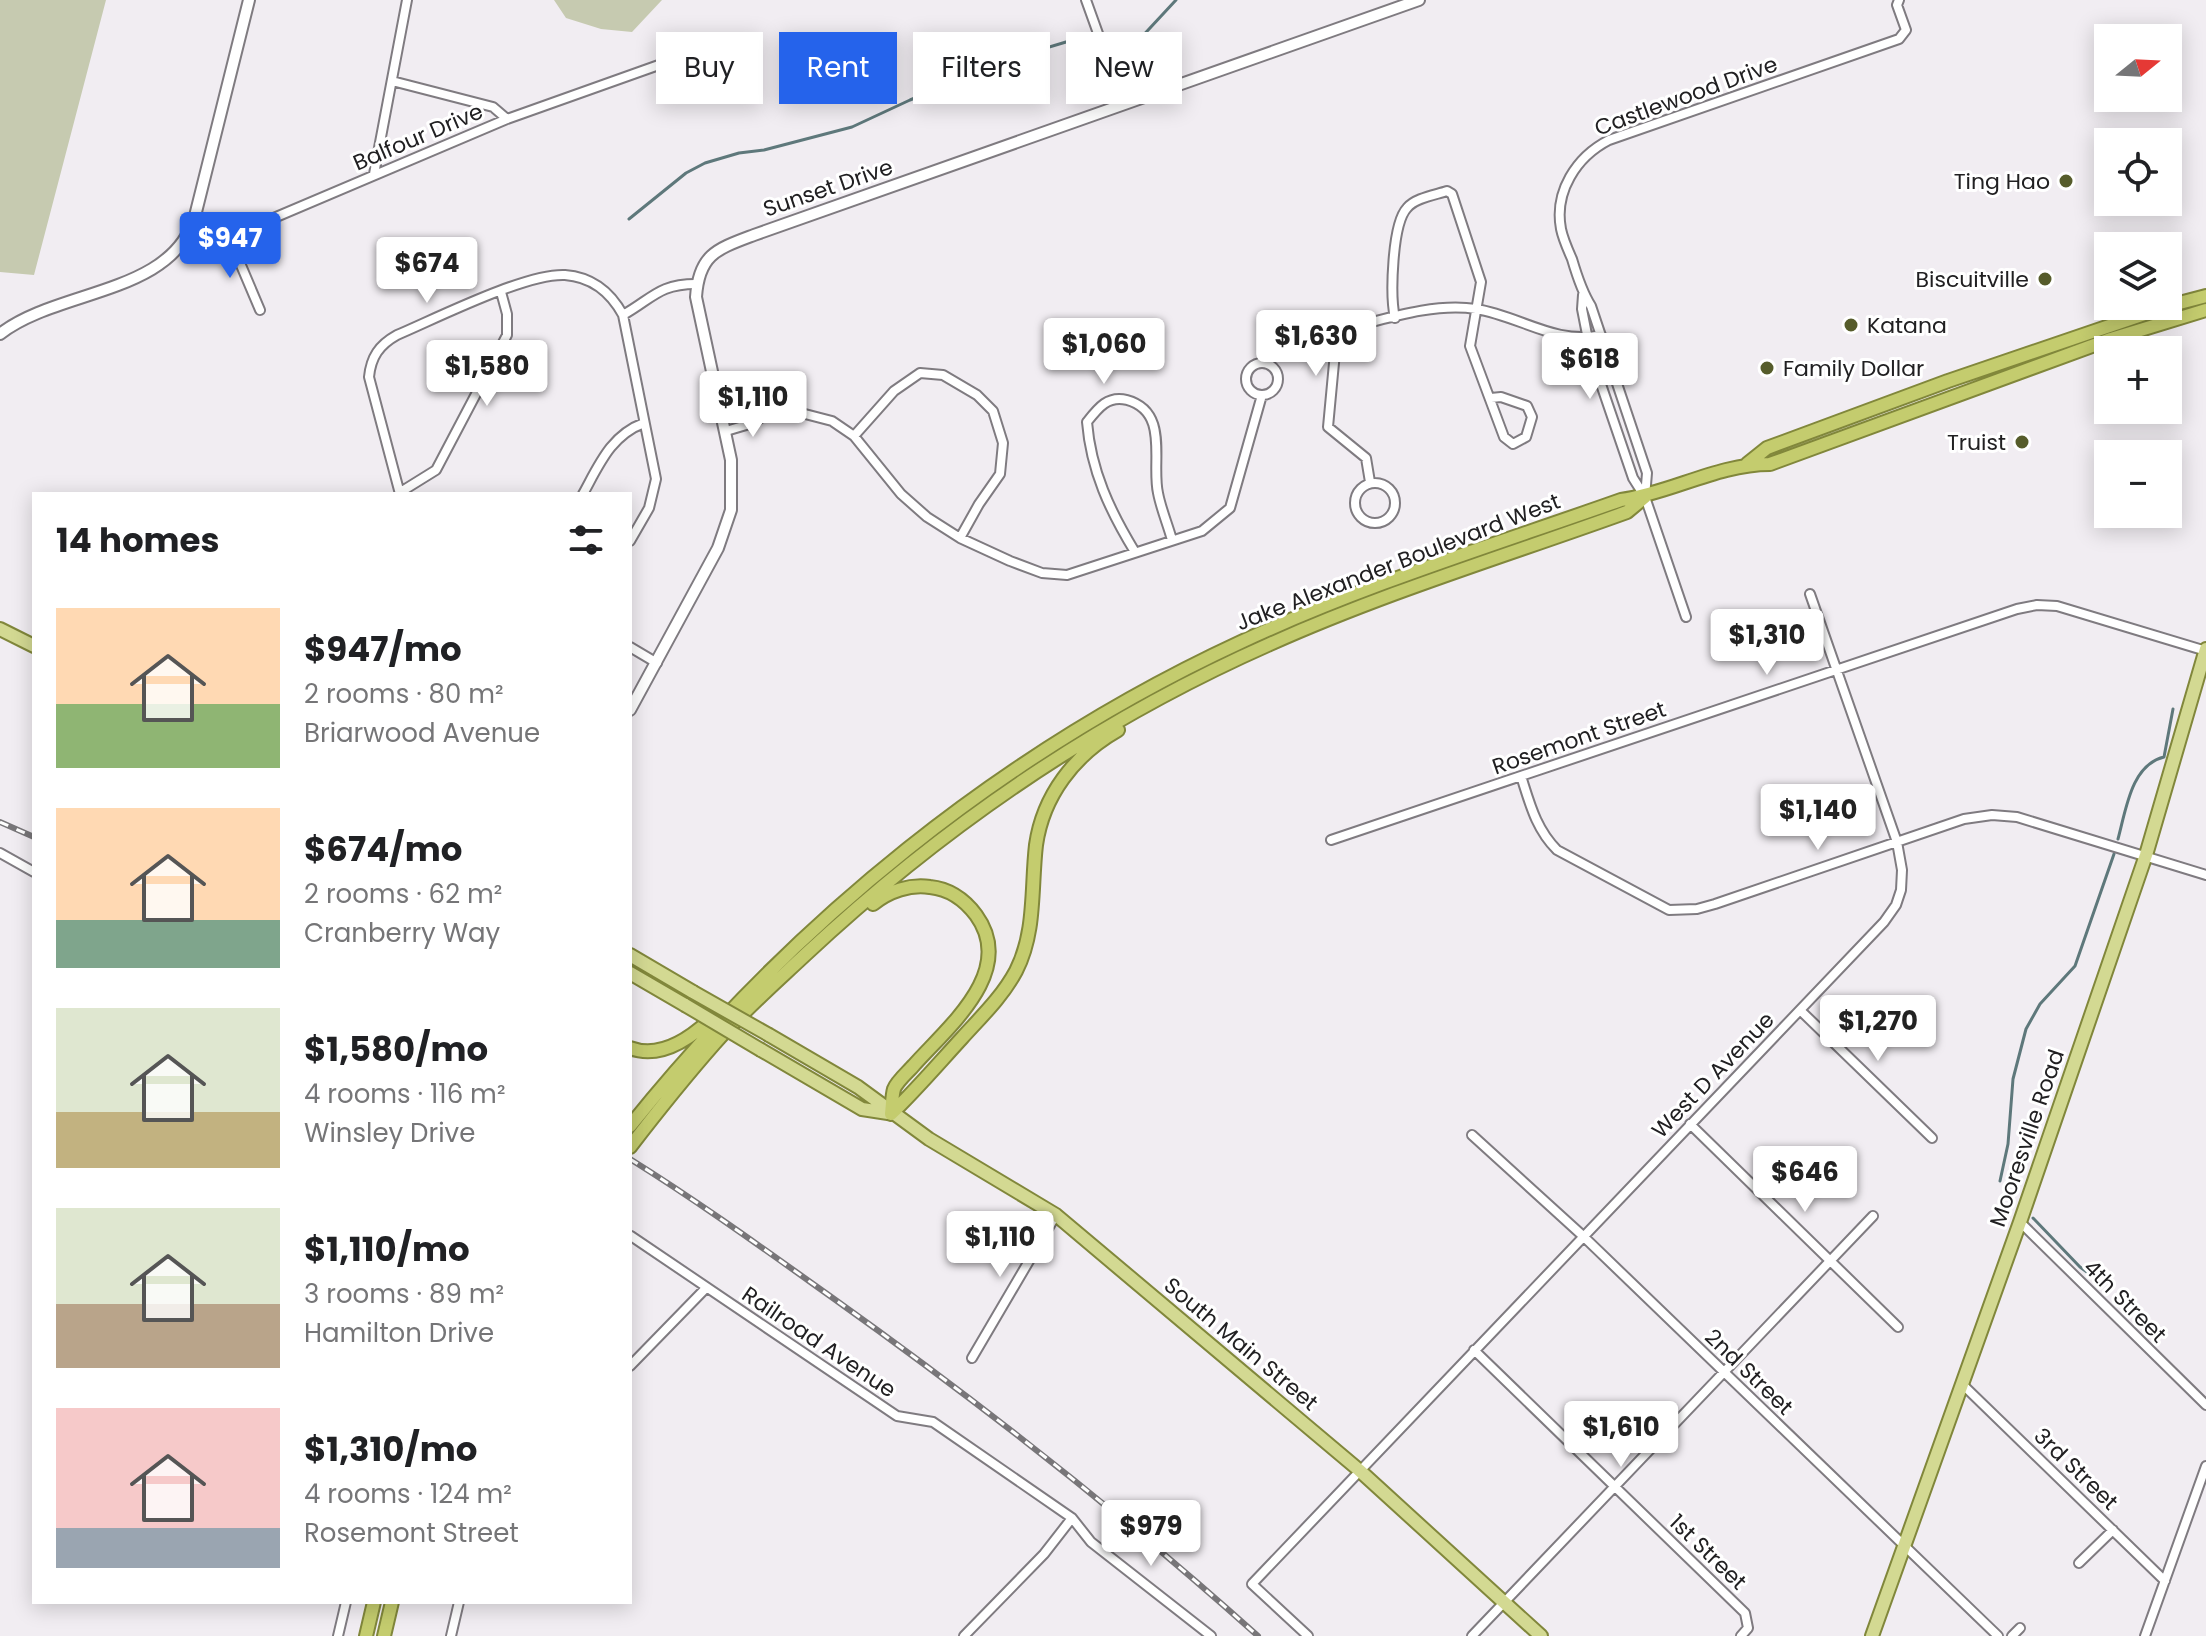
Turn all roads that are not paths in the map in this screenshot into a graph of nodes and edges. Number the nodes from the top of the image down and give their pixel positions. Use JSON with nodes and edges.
{"nodes":[{"id":1,"x":249,"y":0,"type":"edge"},
{"id":2,"x":407,"y":0,"type":"edge"},
{"id":3,"x":1086,"y":0,"type":"edge"},
{"id":4,"x":1419,"y":0,"type":"edge"},
{"id":5,"x":1899,"y":0,"type":"edge"},
{"id":6,"x":1097,"y":32,"type":"edge"},
{"id":7,"x":656,"y":66,"type":"edge"},
{"id":8,"x":392,"y":81,"type":"junction"},
{"id":9,"x":1182,"y":84,"type":"edge"},
{"id":10,"x":1121,"y":104,"type":"edge"},
{"id":11,"x":507,"y":119,"type":"junction"},
{"id":12,"x":374,"y":174,"type":"junction"},
{"id":13,"x":229,"y":237,"type":"junction"},
{"id":14,"x":182,"y":246,"type":"junction"},
{"id":15,"x":696,"y":284,"type":"junction"},
{"id":16,"x":501,"y":292,"type":"junction"},
{"id":17,"x":1583,"y":294,"type":"junction"},
{"id":18,"x":2206,"y":296,"type":"edge"},
{"id":19,"x":2182,"y":302,"type":"edge"},
{"id":20,"x":1476,"y":309,"type":"junction"},
{"id":21,"x":260,"y":310,"type":"dead end"},
{"id":22,"x":2206,"y":310,"type":"edge"},
{"id":23,"x":623,"y":315,"type":"junction"},
{"id":24,"x":1395,"y":318,"type":"junction"},
{"id":25,"x":2127,"y":320,"type":"edge"},
{"id":26,"x":0,"y":334,"type":"edge"},
{"id":27,"x":1601,"y":335,"type":"junction"},
{"id":28,"x":1589,"y":338,"type":"junction"},
{"id":29,"x":1262,"y":395,"type":"junction"},
{"id":30,"x":1491,"y":398,"type":"junction"},
{"id":31,"x":765,"y":415,"type":"junction"},
{"id":32,"x":723,"y":417,"type":"junction"},
{"id":33,"x":644,"y":423,"type":"junction"},
{"id":34,"x":726,"y":431,"type":"junction"},
{"id":35,"x":854,"y":436,"type":"junction"},
{"id":36,"x":1747,"y":464,"type":"junction"},
{"id":37,"x":1370,"y":482,"type":"junction"},
{"id":38,"x":399,"y":492,"type":"edge"},
{"id":39,"x":401,"y":492,"type":"edge"},
{"id":40,"x":584,"y":492,"type":"edge"},
{"id":41,"x":1645,"y":497,"type":"junction"},
{"id":42,"x":632,"y":538,"type":"edge"},
{"id":43,"x":960,"y":538,"type":"junction"},
{"id":44,"x":1172,"y":540,"type":"junction"},
{"id":45,"x":1135,"y":552,"type":"junction"},
{"id":46,"x":1810,"y":594,"type":"dead end"},
{"id":47,"x":1376,"y":600,"type":"junction"},
{"id":48,"x":1686,"y":617,"type":"dead end"},
{"id":49,"x":0,"y":629,"type":"edge"},
{"id":50,"x":32,"y":645,"type":"edge"},
{"id":51,"x":632,"y":648,"type":"edge"},
{"id":52,"x":2206,"y":650,"type":"edge"},
{"id":53,"x":657,"y":663,"type":"junction"},
{"id":54,"x":1838,"y":670,"type":"junction"},
{"id":55,"x":632,"y":707,"type":"edge"},
{"id":56,"x":1521,"y":776,"type":"junction"},
{"id":57,"x":1331,"y":840,"type":"dead end"},
{"id":58,"x":1897,"y":842,"type":"junction"},
{"id":59,"x":0,"y":853,"type":"edge"},
{"id":60,"x":2146,"y":855,"type":"junction"},
{"id":61,"x":32,"y":871,"type":"edge"},
{"id":62,"x":2206,"y":875,"type":"edge"},
{"id":63,"x":632,"y":956,"type":"edge"},
{"id":64,"x":787,"y":963,"type":"junction"},
{"id":65,"x":632,"y":974,"type":"edge"},
{"id":66,"x":1801,"y":1011,"type":"junction"},
{"id":67,"x":632,"y":1049,"type":"edge"},
{"id":68,"x":891,"y":1114,"type":"junction"},
{"id":69,"x":632,"y":1124,"type":"edge"},
{"id":70,"x":1690,"y":1124,"type":"junction"},
{"id":71,"x":1472,"y":1135,"type":"dead end"},
{"id":72,"x":1932,"y":1138,"type":"dead end"},
{"id":73,"x":632,"y":1145,"type":"edge"},
{"id":74,"x":1056,"y":1215,"type":"junction"},
{"id":75,"x":1873,"y":1216,"type":"dead end"},
{"id":76,"x":2020,"y":1222,"type":"junction"},
{"id":77,"x":1583,"y":1236,"type":"junction"},
{"id":78,"x":632,"y":1237,"type":"edge"},
{"id":79,"x":1830,"y":1260,"type":"junction"},
{"id":80,"x":706,"y":1288,"type":"junction"},
{"id":81,"x":1898,"y":1327,"type":"dead end"},
{"id":82,"x":1474,"y":1350,"type":"junction"},
{"id":83,"x":972,"y":1358,"type":"dead end"},
{"id":84,"x":632,"y":1364,"type":"edge"},
{"id":85,"x":1723,"y":1372,"type":"junction"},
{"id":86,"x":1962,"y":1384,"type":"junction"},
{"id":87,"x":2206,"y":1405,"type":"edge"},
{"id":88,"x":2206,"y":1466,"type":"edge"},
{"id":89,"x":1359,"y":1470,"type":"junction"},
{"id":90,"x":1615,"y":1485,"type":"junction"},
{"id":91,"x":2195,"y":1495,"type":"junction"},
{"id":92,"x":2206,"y":1498,"type":"edge"},
{"id":93,"x":1072,"y":1518,"type":"junction"},
{"id":94,"x":2113,"y":1530,"type":"junction"},
{"id":95,"x":1903,"y":1546,"type":"junction"},
{"id":96,"x":2079,"y":1563,"type":"dead end"},
{"id":97,"x":2165,"y":1581,"type":"junction"},
{"id":98,"x":1504,"y":1601,"type":"junction"},
{"id":99,"x":346,"y":1604,"type":"edge"},
{"id":100,"x":374,"y":1604,"type":"edge"},
{"id":101,"x":392,"y":1604,"type":"edge"},
{"id":102,"x":459,"y":1604,"type":"edge"},
{"id":103,"x":2020,"y":1628,"type":"dead end"},
{"id":104,"x":338,"y":1636,"type":"edge"},
{"id":105,"x":366,"y":1636,"type":"edge"},
{"id":106,"x":384,"y":1636,"type":"edge"},
{"id":107,"x":451,"y":1636,"type":"edge"},
{"id":108,"x":964,"y":1636,"type":"edge"},
{"id":109,"x":1211,"y":1636,"type":"edge"},
{"id":110,"x":1308,"y":1636,"type":"edge"},
{"id":111,"x":1472,"y":1636,"type":"edge"},
{"id":112,"x":1541,"y":1636,"type":"edge"},
{"id":113,"x":1741,"y":1636,"type":"edge"},
{"id":114,"x":1872,"y":1636,"type":"edge"},
{"id":115,"x":1998,"y":1636,"type":"edge"},
{"id":116,"x":2012,"y":1636,"type":"edge"},
{"id":117,"x":2145,"y":1636,"type":"edge"}],
"edges":[{"from":1,"to":14,"type":"street"},
{"from":2,"to":8,"type":"street"},
{"from":3,"to":6,"type":"street"},
{"from":4,"to":9,"type":"street","name":"Sunset Drive"},
{"from":5,"to":17,"type":"street","name":"Castlewood Drive"},
{"from":7,"to":11,"type":"street","name":"Balfour Drive"},
{"from":8,"to":11,"type":"street"},
{"from":8,"to":12,"type":"street"},
{"from":10,"to":15,"type":"street","name":"Sunset Drive"},
{"from":11,"to":12,"type":"street","name":"Balfour Drive"},
{"from":12,"to":13,"type":"street","name":"Balfour Drive"},
{"from":13,"to":14,"type":"street","name":"Balfour Drive"},
{"from":13,"to":21,"type":"street"},
{"from":14,"to":26,"type":"street"},
{"from":15,"to":23,"type":"street"},
{"from":15,"to":32,"type":"street"},
{"from":16,"to":23,"type":"street"},
{"from":16,"to":38,"type":"street"},
{"from":16,"to":39,"type":"street"},
{"from":17,"to":27,"type":"street","name":"Castlewood Drive"},
{"from":17,"to":28,"type":"street","name":"Castlewood Drive"},
{"from":18,"to":19,"type":"highway","name":"Jake Alexander Boulevard West"},
{"from":20,"to":24,"type":"street"},
{"from":20,"to":24,"type":"street"},
{"from":20,"to":28,"type":"street"},
{"from":20,"to":30,"type":"street"},
{"from":22,"to":36,"type":"highway","name":"Jake Alexander Boulevard West"},
{"from":23,"to":33,"type":"street"},
{"from":24,"to":37,"type":"street"},
{"from":25,"to":36,"type":"highway","name":"Jake Alexander Boulevard West"},
{"from":27,"to":28,"type":"street"},
{"from":27,"to":41,"type":"street","name":"Castlewood Drive"},
{"from":28,"to":41,"type":"street","name":"Castlewood Drive"},
{"from":29,"to":29,"type":"street"},
{"from":29,"to":44,"type":"street"},
{"from":30,"to":30,"type":"street"},
{"from":31,"to":32,"type":"street"},
{"from":31,"to":34,"type":"street"},
{"from":31,"to":35,"type":"street"},
{"from":32,"to":34,"type":"street"},
{"from":33,"to":40,"type":"street"},
{"from":33,"to":42,"type":"street"},
{"from":34,"to":53,"type":"street"},
{"from":35,"to":43,"type":"street"},
{"from":35,"to":43,"type":"street"},
{"from":36,"to":41,"type":"highway","name":"Jake Alexander Boulevard West"},
{"from":37,"to":37,"type":"street"},
{"from":41,"to":47,"type":"highway","name":"Jake Alexander Boulevard West"},
{"from":41,"to":48,"type":"street","name":"Castlewood Drive"},
{"from":41,"to":64,"type":"highway","name":"Jake Alexander Boulevard West"},
{"from":43,"to":45,"type":"street"},
{"from":44,"to":45,"type":"street"},
{"from":44,"to":45,"type":"street"},
{"from":46,"to":54,"type":"street","name":"West D Avenue"},
{"from":47,"to":64,"type":"highway"},
{"from":47,"to":68,"type":"highway"},
{"from":49,"to":50,"type":"main road"},
{"from":51,"to":53,"type":"street"},
{"from":52,"to":54,"type":"street","name":"Rosemont Street"},
{"from":52,"to":60,"type":"main road","name":"Mooresville Road"},
{"from":53,"to":55,"type":"street"},
{"from":54,"to":56,"type":"street","name":"Rosemont Street"},
{"from":54,"to":58,"type":"street","name":"West D Avenue"},
{"from":56,"to":57,"type":"street","name":"Rosemont Street"},
{"from":56,"to":58,"type":"street"},
{"from":58,"to":60,"type":"street"},
{"from":58,"to":66,"type":"street","name":"West D Avenue"},
{"from":59,"to":61,"type":"street"},
{"from":60,"to":62,"type":"street"},
{"from":60,"to":76,"type":"main road","name":"Mooresville Road"},
{"from":63,"to":68,"type":"main road","name":"South Main Street","bridge":true},
{"from":64,"to":67,"type":"highway"},
{"from":64,"to":68,"type":"highway"},
{"from":64,"to":69,"type":"highway"},
{"from":64,"to":73,"type":"highway"},
{"from":65,"to":68,"type":"main road","name":"South Main Street","bridge":true},
{"from":66,"to":70,"type":"street","name":"West D Avenue"},
{"from":66,"to":72,"type":"street"},
{"from":68,"to":74,"type":"main road","name":"South Main Street"},
{"from":70,"to":77,"type":"street","name":"West D Avenue"},
{"from":70,"to":79,"type":"street"},
{"from":71,"to":77,"type":"street","name":"2nd Street"},
{"from":74,"to":83,"type":"street"},
{"from":74,"to":89,"type":"main road","name":"South Main Street"},
{"from":75,"to":79,"type":"street"},
{"from":76,"to":86,"type":"main road","name":"Mooresville Road"},
{"from":76,"to":87,"type":"street","name":"4th Street"},
{"from":77,"to":82,"type":"street","name":"West D Avenue"},
{"from":77,"to":85,"type":"street","name":"2nd Street"},
{"from":78,"to":80,"type":"street","name":"Railroad Avenue"},
{"from":79,"to":81,"type":"street"},
{"from":79,"to":85,"type":"street"},
{"from":80,"to":84,"type":"street"},
{"from":80,"to":93,"type":"street","name":"Railroad Avenue"},
{"from":82,"to":89,"type":"street","name":"West D Avenue"},
{"from":82,"to":90,"type":"street","name":"1st Street"},
{"from":85,"to":90,"type":"street"},
{"from":85,"to":95,"type":"street","name":"2nd Street"},
{"from":86,"to":94,"type":"street","name":"3rd Street"},
{"from":86,"to":95,"type":"main road","name":"Mooresville Road"},
{"from":88,"to":91,"type":"street"},
{"from":89,"to":98,"type":"main road","name":"South Main Street"},
{"from":89,"to":110,"type":"street","name":"West D Avenue"},
{"from":90,"to":98,"type":"street"},
{"from":90,"to":113,"type":"street","name":"1st Street"},
{"from":91,"to":92,"type":"street"},
{"from":91,"to":97,"type":"street"},
{"from":93,"to":108,"type":"street"},
{"from":93,"to":109,"type":"street","name":"Railroad Avenue"},
{"from":94,"to":96,"type":"street"},
{"from":94,"to":97,"type":"street","name":"3rd Street"},
{"from":95,"to":114,"type":"main road","name":"Mooresville Road"},
{"from":95,"to":115,"type":"street","name":"2nd Street"},
{"from":97,"to":117,"type":"street"},
{"from":98,"to":111,"type":"street"},
{"from":98,"to":112,"type":"main road","name":"South Main Street"},
{"from":99,"to":104,"type":"street"},
{"from":100,"to":105,"type":"highway"},
{"from":101,"to":106,"type":"highway"},
{"from":102,"to":107,"type":"street"},
{"from":103,"to":116,"type":"street"}]}
